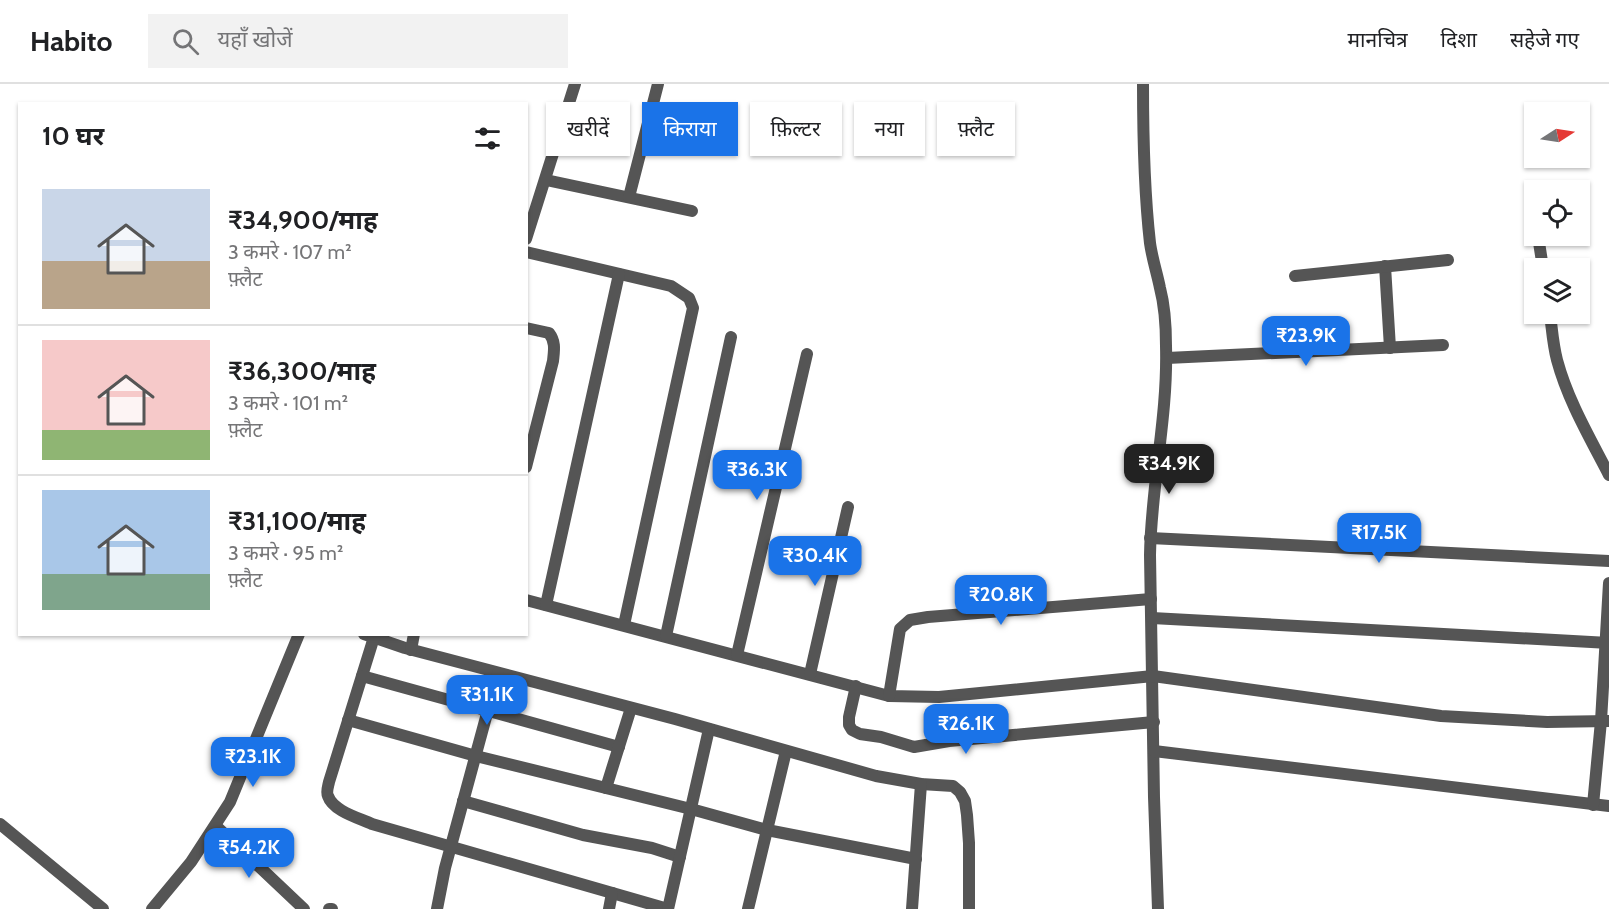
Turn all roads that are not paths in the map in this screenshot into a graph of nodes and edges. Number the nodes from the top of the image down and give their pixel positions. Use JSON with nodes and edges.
{"nodes":[{"id":1,"x":575,"y":84,"type":"edge"},
{"id":2,"x":658,"y":84,"type":"edge"},
{"id":3,"x":1143,"y":84,"type":"edge"},
{"id":4,"x":546,"y":180,"type":"junction"},
{"id":5,"x":629,"y":198,"type":"junction"},
{"id":6,"x":692,"y":211,"type":"dead end"},
{"id":7,"x":528,"y":233,"type":"edge"},
{"id":8,"x":528,"y":252,"type":"edge"},
{"id":9,"x":1448,"y":260,"type":"dead end"},
{"id":10,"x":1385,"y":266,"type":"junction"},
{"id":11,"x":619,"y":274,"type":"junction"},
{"id":12,"x":1295,"y":276,"type":"dead end"},
{"id":13,"x":1551,"y":324,"type":"edge"},
{"id":14,"x":528,"y":328,"type":"edge"},
{"id":15,"x":731,"y":337,"type":"dead end"},
{"id":16,"x":1443,"y":345,"type":"dead end"},
{"id":17,"x":1390,"y":348,"type":"junction"},
{"id":18,"x":807,"y":354,"type":"dead end"},
{"id":19,"x":1167,"y":358,"type":"junction"},
{"id":20,"x":528,"y":459,"type":"edge"},
{"id":21,"x":1609,"y":475,"type":"edge"},
{"id":22,"x":848,"y":507,"type":"dead end"},
{"id":23,"x":1150,"y":538,"type":"junction"},
{"id":24,"x":1609,"y":561,"type":"edge"},
{"id":25,"x":1609,"y":584,"type":"edge"},
{"id":26,"x":1151,"y":599,"type":"junction"},
{"id":27,"x":528,"y":600,"type":"edge"},
{"id":28,"x":546,"y":605,"type":"junction"},
{"id":29,"x":1152,"y":618,"type":"junction"},
{"id":30,"x":624,"y":625,"type":"junction"},
{"id":31,"x":298,"y":636,"type":"edge"},
{"id":32,"x":371,"y":636,"type":"edge"},
{"id":33,"x":414,"y":636,"type":"edge"},
{"id":34,"x":666,"y":636,"type":"junction"},
{"id":35,"x":1607,"y":642,"type":"edge"},
{"id":36,"x":411,"y":650,"type":"junction"},
{"id":37,"x":737,"y":655,"type":"junction"},
{"id":38,"x":498,"y":673,"type":"junction"},
{"id":39,"x":810,"y":674,"type":"junction"},
{"id":40,"x":362,"y":676,"type":"junction"},
{"id":41,"x":1153,"y":676,"type":"junction"},
{"id":42,"x":856,"y":686,"type":"junction"},
{"id":43,"x":888,"y":696,"type":"junction"},
{"id":44,"x":631,"y":708,"type":"junction"},
{"id":45,"x":488,"y":711,"type":"junction"},
{"id":46,"x":348,"y":720,"type":"junction"},
{"id":47,"x":1605,"y":721,"type":"edge"},
{"id":48,"x":1154,"y":722,"type":"junction"},
{"id":49,"x":710,"y":729,"type":"junction"},
{"id":50,"x":619,"y":747,"type":"junction"},
{"id":51,"x":786,"y":750,"type":"junction"},
{"id":52,"x":1154,"y":750,"type":"junction"},
{"id":53,"x":476,"y":756,"type":"junction"},
{"id":54,"x":921,"y":784,"type":"junction"},
{"id":55,"x":606,"y":788,"type":"junction"},
{"id":56,"x":463,"y":801,"type":"junction"},
{"id":57,"x":1593,"y":805,"type":"junction"},
{"id":58,"x":1609,"y":806,"type":"edge"},
{"id":59,"x":691,"y":809,"type":"junction"},
{"id":60,"x":0,"y":824,"type":"edge"},
{"id":61,"x":216,"y":826,"type":"junction"},
{"id":62,"x":767,"y":830,"type":"junction"},
{"id":63,"x":451,"y":847,"type":"junction"},
{"id":64,"x":680,"y":857,"type":"junction"},
{"id":65,"x":916,"y":859,"type":"junction"},
{"id":66,"x":612,"y":893,"type":"junction"},
{"id":67,"x":103,"y":909,"type":"edge"},
{"id":68,"x":152,"y":909,"type":"edge"},
{"id":69,"x":304,"y":909,"type":"edge"},
{"id":70,"x":436,"y":909,"type":"edge"},
{"id":71,"x":609,"y":909,"type":"edge"},
{"id":72,"x":668,"y":909,"type":"edge"},
{"id":73,"x":748,"y":909,"type":"edge"},
{"id":74,"x":912,"y":909,"type":"edge"},
{"id":75,"x":969,"y":909,"type":"edge"},
{"id":76,"x":1158,"y":909,"type":"edge"}],
"edges":[{"from":1,"to":4,"type":"street"},
{"from":2,"to":5,"type":"street"},
{"from":3,"to":19,"type":"street"},
{"from":4,"to":5,"type":"street"},
{"from":4,"to":7,"type":"street"},
{"from":5,"to":6,"type":"street"},
{"from":8,"to":11,"type":"street"},
{"from":9,"to":10,"type":"street"},
{"from":10,"to":12,"type":"street"},
{"from":10,"to":17,"type":"street"},
{"from":11,"to":28,"type":"street"},
{"from":11,"to":30,"type":"street"},
{"from":13,"to":21,"type":"street"},
{"from":14,"to":20,"type":"street"},
{"from":15,"to":34,"type":"street"},
{"from":16,"to":17,"type":"street"},
{"from":17,"to":19,"type":"street"},
{"from":18,"to":37,"type":"street"},
{"from":19,"to":23,"type":"street"},
{"from":22,"to":39,"type":"street"},
{"from":23,"to":24,"type":"street"},
{"from":23,"to":26,"type":"street"},
{"from":25,"to":35,"type":"street"},
{"from":26,"to":29,"type":"street"},
{"from":26,"to":43,"type":"street"},
{"from":27,"to":28,"type":"street"},
{"from":28,"to":30,"type":"street"},
{"from":29,"to":35,"type":"street"},
{"from":29,"to":41,"type":"street"},
{"from":30,"to":34,"type":"street"},
{"from":31,"to":61,"type":"street"},
{"from":32,"to":36,"type":"street"},
{"from":32,"to":40,"type":"street"},
{"from":33,"to":36,"type":"street"},
{"from":34,"to":37,"type":"street"},
{"from":35,"to":47,"type":"street"},
{"from":36,"to":38,"type":"street"},
{"from":37,"to":39,"type":"street"},
{"from":38,"to":44,"type":"street"},
{"from":38,"to":45,"type":"street"},
{"from":39,"to":42,"type":"street"},
{"from":40,"to":45,"type":"street"},
{"from":40,"to":46,"type":"street"},
{"from":41,"to":43,"type":"street"},
{"from":41,"to":47,"type":"street"},
{"from":41,"to":48,"type":"street"},
{"from":42,"to":43,"type":"street"},
{"from":42,"to":48,"type":"street"},
{"from":44,"to":49,"type":"street"},
{"from":44,"to":50,"type":"street"},
{"from":45,"to":50,"type":"street"},
{"from":45,"to":53,"type":"street"},
{"from":46,"to":53,"type":"street"},
{"from":46,"to":63,"type":"street"},
{"from":47,"to":57,"type":"street"},
{"from":48,"to":52,"type":"street"},
{"from":49,"to":51,"type":"street"},
{"from":49,"to":59,"type":"street"},
{"from":50,"to":55,"type":"street"},
{"from":51,"to":54,"type":"street"},
{"from":51,"to":62,"type":"street"},
{"from":52,"to":57,"type":"street"},
{"from":52,"to":76,"type":"street"},
{"from":53,"to":55,"type":"street"},
{"from":53,"to":56,"type":"street"},
{"from":54,"to":65,"type":"street"},
{"from":54,"to":75,"type":"street"},
{"from":55,"to":59,"type":"street"},
{"from":56,"to":63,"type":"street"},
{"from":56,"to":64,"type":"street"},
{"from":57,"to":58,"type":"street"},
{"from":59,"to":62,"type":"street"},
{"from":59,"to":64,"type":"street"},
{"from":60,"to":67,"type":"street"},
{"from":61,"to":68,"type":"street"},
{"from":61,"to":69,"type":"street"},
{"from":62,"to":65,"type":"street"},
{"from":62,"to":73,"type":"street"},
{"from":63,"to":66,"type":"street"},
{"from":63,"to":70,"type":"street"},
{"from":64,"to":72,"type":"street"},
{"from":65,"to":74,"type":"street"},
{"from":66,"to":71,"type":"street"},
{"from":66,"to":72,"type":"street"}]}
